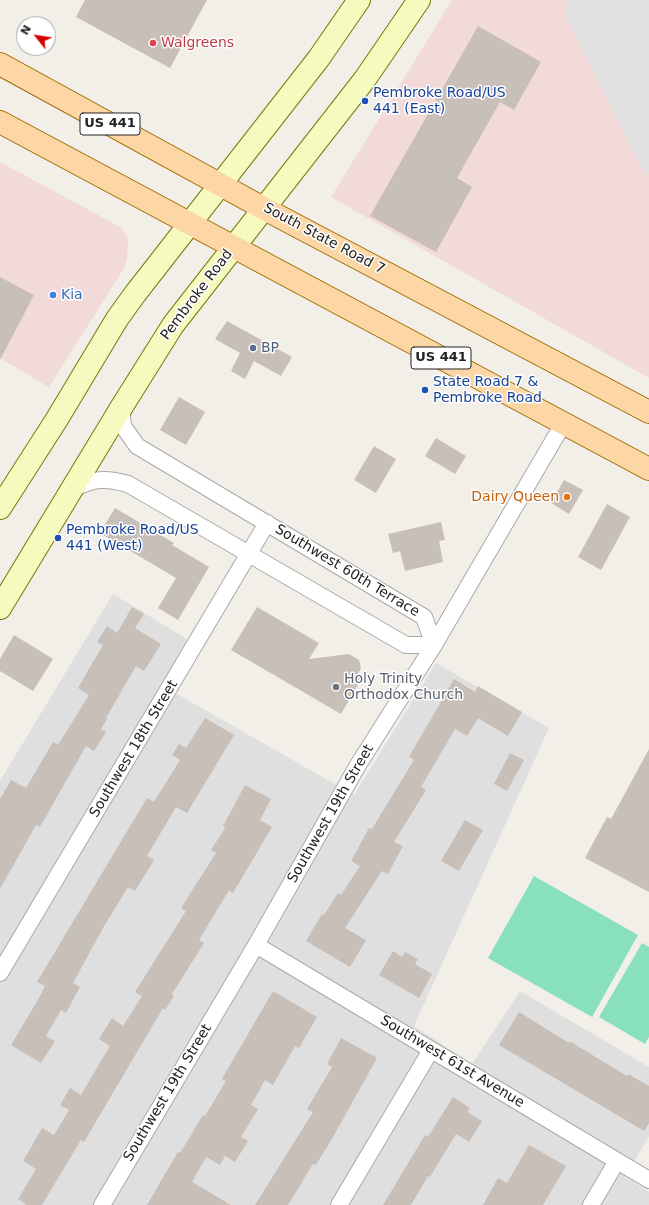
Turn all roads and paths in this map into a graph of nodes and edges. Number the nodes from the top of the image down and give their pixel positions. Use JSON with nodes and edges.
{"nodes":[{"id":1,"x":359,"y":0,"type":"edge"},
{"id":2,"x":419,"y":0,"type":"edge"},
{"id":3,"x":0,"y":64,"type":"edge"},
{"id":4,"x":0,"y":122,"type":"edge"},
{"id":5,"x":221,"y":184,"type":"junction"},
{"id":6,"x":263,"y":208,"type":"junction"},
{"id":7,"x":190,"y":223,"type":"junction"},
{"id":8,"x":234,"y":246,"type":"junction"},
{"id":9,"x":121,"y":408,"type":"junction"},
{"id":10,"x":649,"y":412,"type":"edge"},
{"id":11,"x":563,"y":424,"type":"junction"},
{"id":12,"x":649,"y":469,"type":"edge"},
{"id":13,"x":72,"y":489,"type":"junction"},
{"id":14,"x":0,"y":508,"type":"edge"},
{"id":15,"x":267,"y":523,"type":"junction"},
{"id":16,"x":250,"y":554,"type":"junction"},
{"id":17,"x":0,"y":608,"type":"edge"},
{"id":18,"x":434,"y":645,"type":"junction"},
{"id":19,"x":256,"y":945,"type":"junction"},
{"id":20,"x":0,"y":973,"type":"edge"},
{"id":21,"x":431,"y":1050,"type":"junction"},
{"id":22,"x":617,"y":1161,"type":"junction"},
{"id":23,"x":649,"y":1180,"type":"edge"},
{"id":24,"x":102,"y":1205,"type":"edge"},
{"id":25,"x":339,"y":1205,"type":"edge"},
{"id":26,"x":591,"y":1205,"type":"edge"}],
"edges":[{"from":1,"to":5,"type":"main road"},
{"from":2,"to":6,"type":"main road","name":"Pembroke Road"},
{"from":3,"to":5,"type":"main road","name":"South State Road 7","number":"US 441"},
{"from":4,"to":7,"type":"main road","number":"US 441"},
{"from":5,"to":6,"type":"main road","name":"South State Road 7","number":"US 441"},
{"from":5,"to":7,"type":"main road"},
{"from":6,"to":8,"type":"main road","name":"Pembroke Road"},
{"from":6,"to":10,"type":"main road","name":"South State Road 7","number":"US 441"},
{"from":7,"to":8,"type":"main road","number":"US 441"},
{"from":7,"to":14,"type":"main road"},
{"from":8,"to":9,"type":"main road","name":"Pembroke Road"},
{"from":8,"to":11,"type":"main road","number":"US 441"},
{"from":9,"to":13,"type":"main road","name":"Pembroke Road"},
{"from":9,"to":15,"type":"street","name":"Southwest 60th Terrace"},
{"from":11,"to":12,"type":"main road","number":"US 441"},
{"from":11,"to":18,"type":"street","name":"Southwest 19th Street"},
{"from":13,"to":16,"type":"street"},
{"from":13,"to":17,"type":"main road","name":"Pembroke Road"},
{"from":15,"to":16,"type":"street","name":"Southwest 18th Street"},
{"from":15,"to":18,"type":"street","name":"Southwest 60th Terrace"},
{"from":16,"to":18,"type":"street"},
{"from":16,"to":20,"type":"street","name":"Southwest 18th Street"},
{"from":18,"to":19,"type":"street","name":"Southwest 19th Street"},
{"from":19,"to":21,"type":"street","name":"Southwest 61st Avenue"},
{"from":19,"to":24,"type":"street","name":"Southwest 19th Street"},
{"from":21,"to":22,"type":"street","name":"Southwest 61st Avenue"},
{"from":21,"to":25,"type":"street"},
{"from":22,"to":23,"type":"street","name":"Southwest 61st Avenue"},
{"from":22,"to":26,"type":"street"}]}
